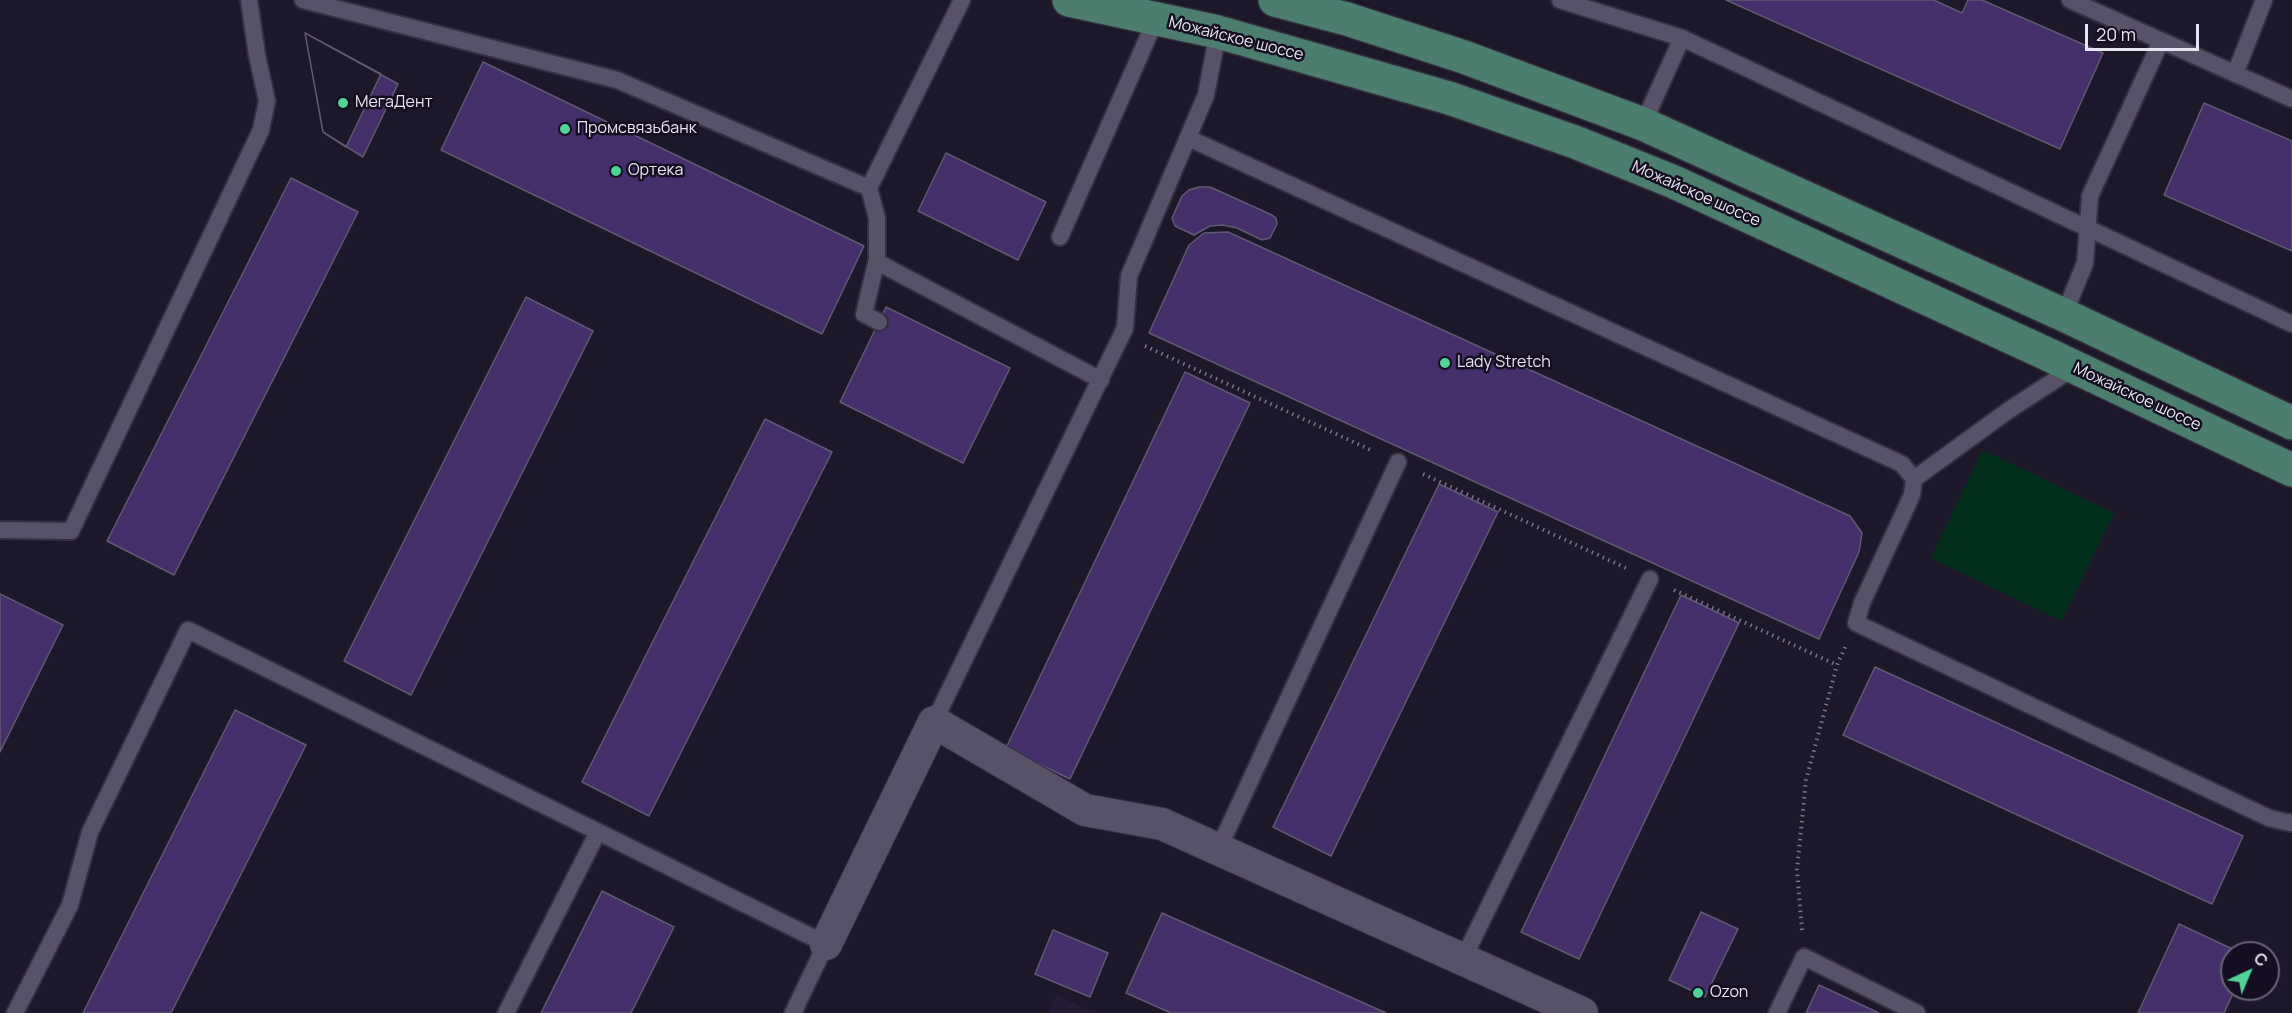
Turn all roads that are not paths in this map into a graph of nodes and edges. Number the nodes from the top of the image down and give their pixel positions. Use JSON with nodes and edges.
{"nodes":[{"id":1,"x":249,"y":0,"type":"edge"},
{"id":2,"x":303,"y":0,"type":"edge"},
{"id":3,"x":962,"y":0,"type":"edge"},
{"id":4,"x":1069,"y":0,"type":"edge"},
{"id":5,"x":1275,"y":0,"type":"edge"},
{"id":6,"x":1560,"y":0,"type":"edge"},
{"id":7,"x":2070,"y":0,"type":"edge"},
{"id":8,"x":2264,"y":0,"type":"edge"},
{"id":9,"x":1156,"y":19,"type":"junction"},
{"id":10,"x":1218,"y":32,"type":"junction"},
{"id":11,"x":1682,"y":38,"type":"junction"},
{"id":12,"x":2161,"y":41,"type":"junction"},
{"id":13,"x":2235,"y":74,"type":"junction"},
{"id":14,"x":2292,"y":99,"type":"edge"},
{"id":15,"x":1643,"y":124,"type":"junction"},
{"id":16,"x":1188,"y":138,"type":"junction"},
{"id":17,"x":869,"y":188,"type":"junction"},
{"id":18,"x":2088,"y":230,"type":"junction"},
{"id":19,"x":1060,"y":237,"type":"dead end"},
{"id":20,"x":877,"y":262,"type":"junction"},
{"id":21,"x":2064,"y":315,"type":"junction"},
{"id":22,"x":879,"y":322,"type":"dead end"},
{"id":23,"x":2292,"y":324,"type":"edge"},
{"id":24,"x":2075,"y":367,"type":"junction"},
{"id":25,"x":1101,"y":380,"type":"junction"},
{"id":26,"x":2292,"y":423,"type":"edge"},
{"id":27,"x":1398,"y":462,"type":"road end"},
{"id":28,"x":2292,"y":470,"type":"edge"},
{"id":29,"x":1914,"y":479,"type":"junction"},
{"id":30,"x":0,"y":530,"type":"edge"},
{"id":31,"x":1650,"y":579,"type":"road end"},
{"id":32,"x":934,"y":722,"type":"junction"},
{"id":33,"x":2292,"y":822,"type":"edge"},
{"id":34,"x":598,"y":832,"type":"junction"},
{"id":35,"x":1218,"y":850,"type":"junction"},
{"id":36,"x":826,"y":945,"type":"junction"},
{"id":37,"x":1463,"y":959,"type":"junction"},
{"id":38,"x":15,"y":1013,"type":"edge"},
{"id":39,"x":506,"y":1013,"type":"edge"},
{"id":40,"x":793,"y":1013,"type":"edge"},
{"id":41,"x":1582,"y":1013,"type":"edge"},
{"id":42,"x":1777,"y":1013,"type":"edge"},
{"id":43,"x":1917,"y":1013,"type":"edge"}],
"edges":[{"from":1,"to":30,"type":"lane"},
{"from":2,"to":17,"type":"lane"},
{"from":3,"to":17,"type":"lane"},
{"from":4,"to":9,"type":"main road","name":"Можайское шоссе"},
{"from":5,"to":15,"type":"main road"},
{"from":6,"to":11,"type":"lane"},
{"from":7,"to":12,"type":"lane"},
{"from":8,"to":13,"type":"lane"},
{"from":9,"to":10,"type":"main road","name":"Можайское шоссе"},
{"from":9,"to":19,"type":"lane"},
{"from":10,"to":16,"type":"lane"},
{"from":10,"to":24,"type":"main road","name":"Можайское шоссе"},
{"from":11,"to":15,"type":"lane"},
{"from":11,"to":18,"type":"lane"},
{"from":12,"to":13,"type":"lane"},
{"from":12,"to":18,"type":"lane"},
{"from":13,"to":14,"type":"lane"},
{"from":15,"to":21,"type":"main road"},
{"from":16,"to":25,"type":"lane"},
{"from":16,"to":29,"type":"lane"},
{"from":17,"to":20,"type":"lane"},
{"from":18,"to":21,"type":"lane"},
{"from":18,"to":23,"type":"lane"},
{"from":20,"to":22,"type":"lane"},
{"from":20,"to":25,"type":"lane"},
{"from":21,"to":26,"type":"main road"},
{"from":24,"to":28,"type":"main road","name":"Можайское шоссе"},
{"from":24,"to":29,"type":"lane"},
{"from":25,"to":32,"type":"lane"},
{"from":27,"to":35,"type":"lane"},
{"from":29,"to":33,"type":"lane"},
{"from":31,"to":37,"type":"lane"},
{"from":32,"to":35,"type":"street"},
{"from":32,"to":36,"type":"street"},
{"from":34,"to":36,"type":"lane"},
{"from":34,"to":38,"type":"lane"},
{"from":34,"to":39,"type":"lane"},
{"from":35,"to":37,"type":"street"},
{"from":36,"to":40,"type":"lane"},
{"from":37,"to":41,"type":"street"},
{"from":42,"to":43,"type":"lane"}]}
